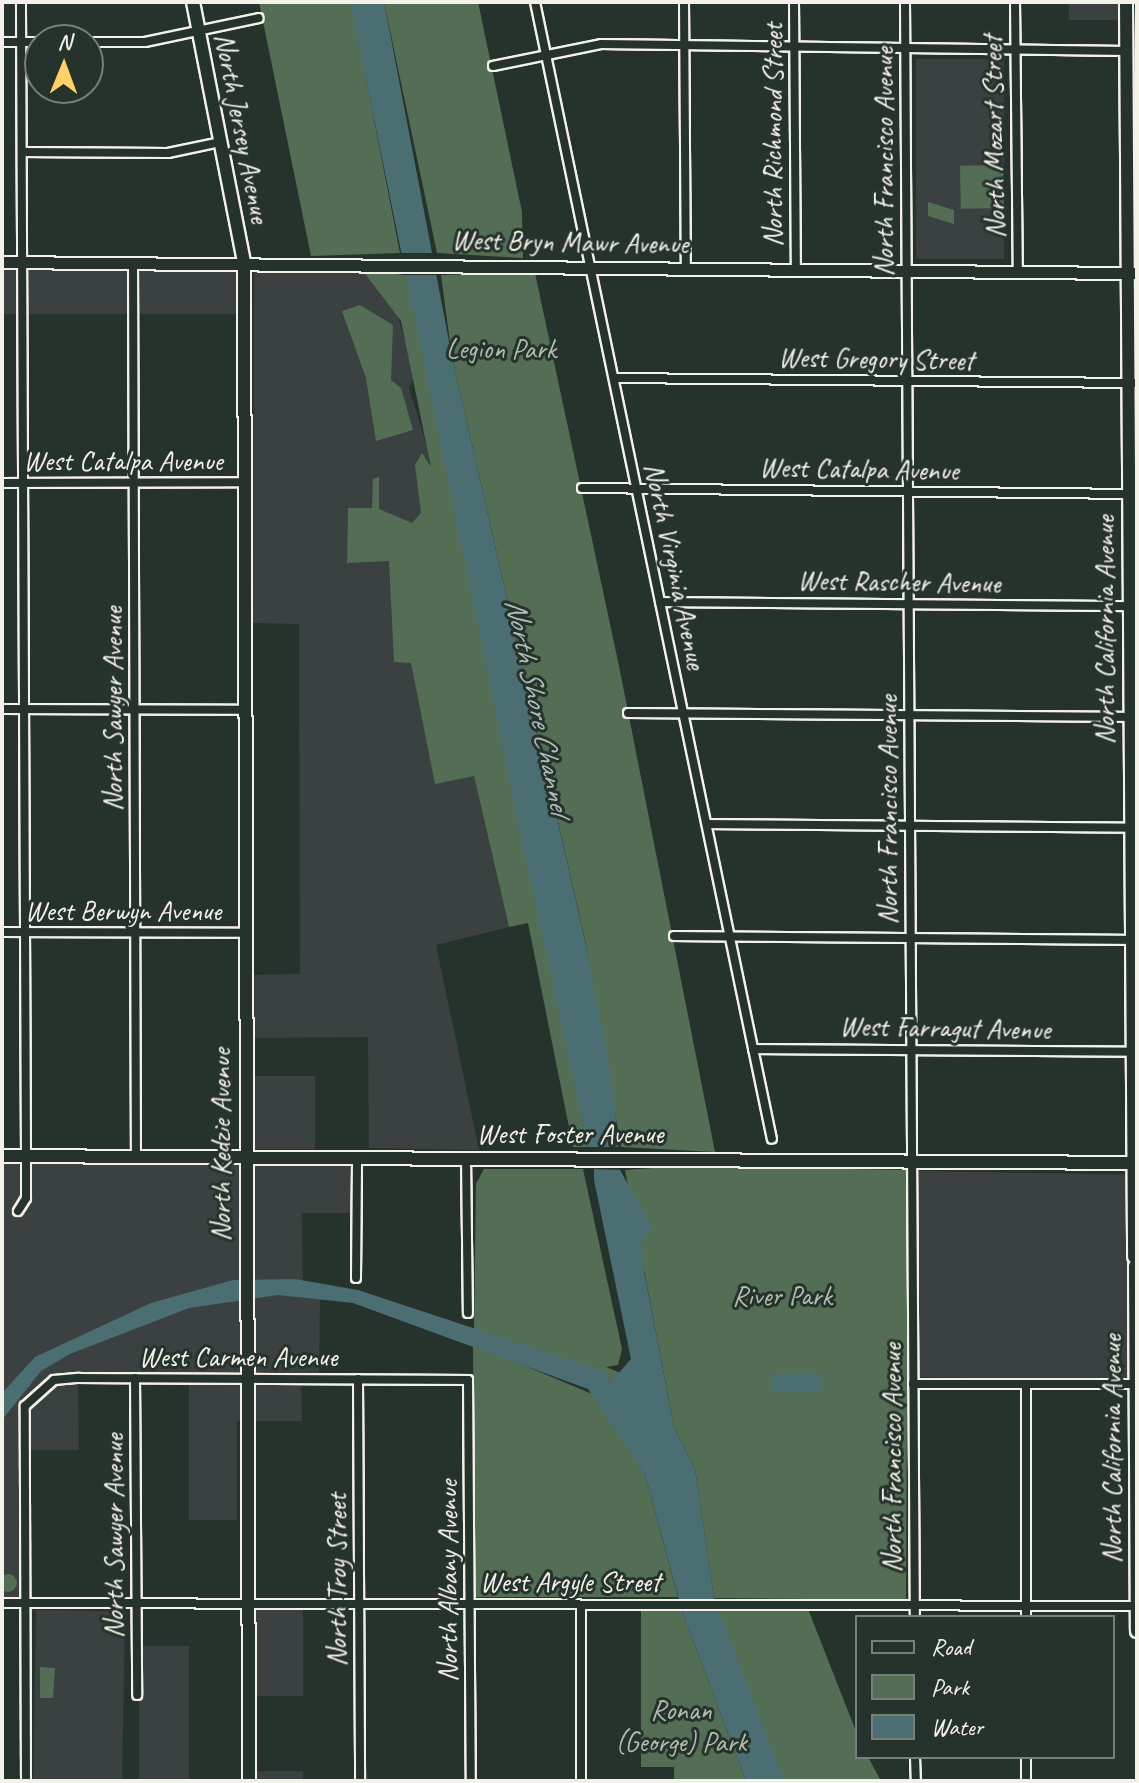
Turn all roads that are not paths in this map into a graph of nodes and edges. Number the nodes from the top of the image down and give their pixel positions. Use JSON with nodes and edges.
{"nodes":[{"id":1,"x":21,"y":2,"type":"edge"},
{"id":2,"x":193,"y":2,"type":"edge"},
{"id":3,"x":535,"y":2,"type":"edge"},
{"id":4,"x":684,"y":2,"type":"edge"},
{"id":5,"x":794,"y":2,"type":"edge"},
{"id":6,"x":905,"y":2,"type":"edge"},
{"id":7,"x":1015,"y":2,"type":"edge"},
{"id":8,"x":1126,"y":2,"type":"edge"},
{"id":9,"x":259,"y":18,"type":"dead end"},
{"id":10,"x":199,"y":31,"type":"junction"},
{"id":11,"x":104,"y":40,"type":"edge"},
{"id":12,"x":2,"y":42,"type":"edge"},
{"id":13,"x":22,"y":42,"type":"junction"},
{"id":14,"x":684,"y":45,"type":"junction"},
{"id":15,"x":795,"y":46,"type":"junction"},
{"id":16,"x":905,"y":48,"type":"junction"},
{"id":17,"x":1015,"y":49,"type":"junction"},
{"id":18,"x":1126,"y":51,"type":"junction"},
{"id":19,"x":546,"y":55,"type":"junction"},
{"id":20,"x":493,"y":66,"type":"dead end"},
{"id":21,"x":220,"y":142,"type":"junction"},
{"id":22,"x":22,"y":152,"type":"junction"},
{"id":23,"x":2,"y":262,"type":"edge"},
{"id":24,"x":23,"y":262,"type":"junction"},
{"id":25,"x":133,"y":262,"type":"junction"},
{"id":26,"x":244,"y":262,"type":"junction"},
{"id":27,"x":590,"y":266,"type":"junction"},
{"id":28,"x":686,"y":267,"type":"junction"},
{"id":29,"x":796,"y":269,"type":"junction"},
{"id":30,"x":907,"y":270,"type":"junction"},
{"id":31,"x":1018,"y":272,"type":"junction"},
{"id":32,"x":1132,"y":273,"type":"edge"},
{"id":33,"x":614,"y":378,"type":"junction"},
{"id":34,"x":908,"y":381,"type":"junction"},
{"id":35,"x":1132,"y":383,"type":"edge"},
{"id":36,"x":245,"y":482,"type":"junction"},
{"id":37,"x":2,"y":483,"type":"edge"},
{"id":38,"x":24,"y":483,"type":"junction"},
{"id":39,"x":134,"y":483,"type":"junction"},
{"id":40,"x":582,"y":488,"type":"dead end"},
{"id":41,"x":637,"y":489,"type":"junction"},
{"id":42,"x":908,"y":492,"type":"junction"},
{"id":43,"x":1133,"y":494,"type":"edge"},
{"id":44,"x":660,"y":602,"type":"junction"},
{"id":45,"x":909,"y":603,"type":"junction"},
{"id":46,"x":1133,"y":606,"type":"edge"},
{"id":47,"x":2,"y":709,"type":"edge"},
{"id":48,"x":25,"y":709,"type":"junction"},
{"id":49,"x":135,"y":709,"type":"junction"},
{"id":50,"x":244,"y":710,"type":"junction"},
{"id":51,"x":628,"y":713,"type":"dead end"},
{"id":52,"x":683,"y":714,"type":"junction"},
{"id":53,"x":909,"y":716,"type":"junction"},
{"id":54,"x":1134,"y":717,"type":"edge"},
{"id":55,"x":707,"y":824,"type":"junction"},
{"id":56,"x":910,"y":826,"type":"junction"},
{"id":57,"x":1134,"y":828,"type":"edge"},
{"id":58,"x":2,"y":932,"type":"edge"},
{"id":59,"x":25,"y":932,"type":"junction"},
{"id":60,"x":135,"y":933,"type":"junction"},
{"id":61,"x":244,"y":933,"type":"junction"},
{"id":62,"x":674,"y":936,"type":"dead end"},
{"id":63,"x":729,"y":936,"type":"junction"},
{"id":64,"x":911,"y":938,"type":"junction"},
{"id":65,"x":1134,"y":940,"type":"edge"},
{"id":66,"x":753,"y":1049,"type":"junction"},
{"id":67,"x":911,"y":1050,"type":"junction"},
{"id":68,"x":1135,"y":1052,"type":"edge"},
{"id":69,"x":772,"y":1139,"type":"dead end"},
{"id":70,"x":2,"y":1156,"type":"edge"},
{"id":71,"x":26,"y":1156,"type":"junction"},
{"id":72,"x":136,"y":1156,"type":"junction"},
{"id":73,"x":245,"y":1156,"type":"junction"},
{"id":74,"x":357,"y":1156,"type":"junction"},
{"id":75,"x":466,"y":1157,"type":"junction"},
{"id":76,"x":912,"y":1161,"type":"junction"},
{"id":77,"x":1135,"y":1163,"type":"edge"},
{"id":78,"x":18,"y":1211,"type":"dead end"},
{"id":79,"x":356,"y":1278,"type":"dead end"},
{"id":80,"x":1136,"y":1294,"type":"edge"},
{"id":81,"x":468,"y":1313,"type":"dead end"},
{"id":82,"x":135,"y":1378,"type":"junction"},
{"id":83,"x":247,"y":1379,"type":"junction"},
{"id":84,"x":358,"y":1379,"type":"junction"},
{"id":85,"x":468,"y":1380,"type":"joint"},
{"id":86,"x":913,"y":1384,"type":"junction"},
{"id":87,"x":1136,"y":1384,"type":"edge"},
{"id":88,"x":1026,"y":1385,"type":"junction"},
{"id":89,"x":1137,"y":1495,"type":"edge"},
{"id":90,"x":136,"y":1601,"type":"junction"},
{"id":91,"x":248,"y":1601,"type":"junction"},
{"id":92,"x":25,"y":1602,"type":"junction"},
{"id":93,"x":359,"y":1602,"type":"junction"},
{"id":94,"x":2,"y":1603,"type":"edge"},
{"id":95,"x":470,"y":1604,"type":"junction"},
{"id":96,"x":581,"y":1605,"type":"junction"},
{"id":97,"x":915,"y":1605,"type":"junction"},
{"id":98,"x":1026,"y":1606,"type":"junction"},
{"id":99,"x":1137,"y":1606,"type":"edge"},
{"id":100,"x":915,"y":1615,"type":"edge"},
{"id":101,"x":1026,"y":1615,"type":"edge"},
{"id":102,"x":1137,"y":1631,"type":"edge"},
{"id":103,"x":137,"y":1695,"type":"dead end"},
{"id":104,"x":915,"y":1759,"type":"edge"},
{"id":105,"x":1026,"y":1759,"type":"edge"},
{"id":106,"x":26,"y":1781,"type":"edge"},
{"id":107,"x":249,"y":1781,"type":"edge"},
{"id":108,"x":360,"y":1781,"type":"edge"},
{"id":109,"x":471,"y":1781,"type":"edge"},
{"id":110,"x":581,"y":1781,"type":"edge"},
{"id":111,"x":916,"y":1781,"type":"edge"},
{"id":112,"x":1026,"y":1781,"type":"edge"}],
"edges":[{"from":1,"to":13,"type":"street"},
{"from":2,"to":10,"type":"main road","name":"North Jersey Avenue"},
{"from":3,"to":19,"type":"street","name":"North Virginia Avenue"},
{"from":4,"to":14,"type":"street"},
{"from":5,"to":15,"type":"street","name":"North Richmond Street"},
{"from":6,"to":16,"type":"street","name":"North Francisco Avenue"},
{"from":7,"to":17,"type":"street","name":"North Mozart Street"},
{"from":8,"to":18,"type":"main road","name":"North California Avenue"},
{"from":9,"to":10,"type":"street"},
{"from":10,"to":11,"type":"street"},
{"from":10,"to":21,"type":"main road","name":"North Jersey Avenue"},
{"from":12,"to":13,"type":"street"},
{"from":13,"to":22,"type":"street"},
{"from":14,"to":15,"type":"street"},
{"from":14,"to":19,"type":"street"},
{"from":14,"to":28,"type":"street"},
{"from":15,"to":16,"type":"street"},
{"from":15,"to":29,"type":"street","name":"North Richmond Street"},
{"from":16,"to":17,"type":"street"},
{"from":16,"to":30,"type":"street","name":"North Francisco Avenue"},
{"from":17,"to":18,"type":"street"},
{"from":17,"to":31,"type":"street","name":"North Mozart Street"},
{"from":18,"to":32,"type":"main road","name":"North California Avenue"},
{"from":19,"to":20,"type":"street"},
{"from":19,"to":27,"type":"street","name":"North Virginia Avenue"},
{"from":21,"to":22,"type":"street"},
{"from":21,"to":26,"type":"main road","name":"North Jersey Avenue"},
{"from":22,"to":24,"type":"street"},
{"from":23,"to":24,"type":"street","name":"West Bryn Mawr Avenue"},
{"from":24,"to":25,"type":"street","name":"West Bryn Mawr Avenue"},
{"from":24,"to":38,"type":"street"},
{"from":25,"to":26,"type":"street","name":"West Bryn Mawr Avenue"},
{"from":25,"to":39,"type":"street","name":"North Sawyer Avenue"},
{"from":26,"to":27,"type":"street","name":"West Bryn Mawr Avenue"},
{"from":26,"to":36,"type":"main road","name":"North Kedzie Avenue"},
{"from":27,"to":28,"type":"street","name":"West Bryn Mawr Avenue"},
{"from":27,"to":33,"type":"street","name":"North Virginia Avenue"},
{"from":28,"to":29,"type":"street","name":"West Bryn Mawr Avenue"},
{"from":29,"to":30,"type":"street","name":"West Bryn Mawr Avenue"},
{"from":30,"to":31,"type":"street","name":"West Bryn Mawr Avenue"},
{"from":30,"to":34,"type":"street","name":"North Francisco Avenue"},
{"from":31,"to":32,"type":"street","name":"West Bryn Mawr Avenue"},
{"from":32,"to":35,"type":"main road","name":"North California Avenue"},
{"from":33,"to":34,"type":"street","name":"West Gregory Street"},
{"from":33,"to":41,"type":"street","name":"North Virginia Avenue"},
{"from":34,"to":35,"type":"street","name":"West Gregory Street"},
{"from":34,"to":42,"type":"street","name":"North Francisco Avenue"},
{"from":35,"to":43,"type":"main road","name":"North California Avenue"},
{"from":36,"to":39,"type":"street","name":"West Catalpa Avenue"},
{"from":36,"to":50,"type":"main road","name":"North Kedzie Avenue"},
{"from":37,"to":38,"type":"street","name":"West Catalpa Avenue"},
{"from":38,"to":39,"type":"street","name":"West Catalpa Avenue"},
{"from":38,"to":48,"type":"street"},
{"from":39,"to":49,"type":"street","name":"North Sawyer Avenue"},
{"from":40,"to":41,"type":"street","name":"West Catalpa Avenue"},
{"from":41,"to":42,"type":"street","name":"West Catalpa Avenue"},
{"from":41,"to":44,"type":"street","name":"North Virginia Avenue"},
{"from":42,"to":43,"type":"street","name":"West Catalpa Avenue"},
{"from":42,"to":45,"type":"street","name":"North Francisco Avenue"},
{"from":43,"to":46,"type":"main road","name":"North California Avenue"},
{"from":44,"to":45,"type":"street","name":"West Rascher Avenue"},
{"from":44,"to":52,"type":"street","name":"North Virginia Avenue"},
{"from":45,"to":46,"type":"street","name":"West Rascher Avenue"},
{"from":45,"to":53,"type":"street","name":"North Francisco Avenue"},
{"from":46,"to":54,"type":"main road","name":"North California Avenue"},
{"from":47,"to":48,"type":"street"},
{"from":48,"to":49,"type":"street"},
{"from":48,"to":59,"type":"street"},
{"from":49,"to":50,"type":"street"},
{"from":49,"to":60,"type":"street","name":"North Sawyer Avenue"},
{"from":50,"to":61,"type":"main road","name":"North Kedzie Avenue"},
{"from":51,"to":52,"type":"street"},
{"from":52,"to":53,"type":"street"},
{"from":52,"to":55,"type":"street","name":"North Virginia Avenue"},
{"from":53,"to":54,"type":"street"},
{"from":53,"to":56,"type":"street","name":"North Francisco Avenue"},
{"from":54,"to":57,"type":"main road","name":"North California Avenue"},
{"from":55,"to":56,"type":"street"},
{"from":55,"to":63,"type":"street","name":"North Virginia Avenue"},
{"from":56,"to":57,"type":"street"},
{"from":56,"to":64,"type":"street","name":"North Francisco Avenue"},
{"from":57,"to":65,"type":"main road","name":"North California Avenue"},
{"from":58,"to":59,"type":"street","name":"West Berwyn Avenue"},
{"from":59,"to":60,"type":"street","name":"West Berwyn Avenue"},
{"from":59,"to":71,"type":"street"},
{"from":60,"to":61,"type":"street","name":"West Berwyn Avenue"},
{"from":60,"to":72,"type":"street","name":"North Sawyer Avenue"},
{"from":61,"to":73,"type":"main road","name":"North Kedzie Avenue"},
{"from":62,"to":63,"type":"street"},
{"from":63,"to":64,"type":"street"},
{"from":63,"to":66,"type":"street","name":"North Virginia Avenue"},
{"from":64,"to":65,"type":"street"},
{"from":64,"to":67,"type":"street","name":"North Francisco Avenue"},
{"from":65,"to":68,"type":"main road","name":"North California Avenue"},
{"from":66,"to":67,"type":"street","name":"West Farragut Avenue"},
{"from":66,"to":69,"type":"street","name":"North Virginia Avenue"},
{"from":67,"to":68,"type":"street","name":"West Farragut Avenue"},
{"from":67,"to":76,"type":"street","name":"North Francisco Avenue"},
{"from":68,"to":77,"type":"main road","name":"North California Avenue"},
{"from":70,"to":71,"type":"main road","name":"West Foster Avenue"},
{"from":71,"to":72,"type":"main road","name":"West Foster Avenue"},
{"from":71,"to":78,"type":"street"},
{"from":72,"to":73,"type":"main road","name":"West Foster Avenue"},
{"from":73,"to":74,"type":"main road","name":"West Foster Avenue"},
{"from":73,"to":83,"type":"main road","name":"North Kedzie Avenue"},
{"from":74,"to":75,"type":"main road","name":"West Foster Avenue"},
{"from":74,"to":79,"type":"street"},
{"from":75,"to":76,"type":"main road","name":"West Foster Avenue"},
{"from":75,"to":81,"type":"street"},
{"from":76,"to":77,"type":"main road","name":"West Foster Avenue"},
{"from":76,"to":86,"type":"street","name":"North Francisco Avenue"},
{"from":77,"to":80,"type":"main road","name":"North California Avenue"},
{"from":80,"to":87,"type":"main road","name":"North California Avenue"},
{"from":82,"to":83,"type":"street","name":"West Carmen Avenue"},
{"from":82,"to":90,"type":"street","name":"North Sawyer Avenue"},
{"from":82,"to":92,"type":"street","name":"West Carmen Avenue"},
{"from":83,"to":84,"type":"street","name":"West Carmen Avenue"},
{"from":83,"to":91,"type":"main road","name":"North Kedzie Avenue"},
{"from":84,"to":85,"type":"street","name":"West Carmen Avenue"},
{"from":84,"to":93,"type":"street","name":"North Troy Street"},
{"from":85,"to":95,"type":"street","name":"North Albany Avenue"},
{"from":86,"to":88,"type":"street"},
{"from":86,"to":97,"type":"street","name":"North Francisco Avenue"},
{"from":87,"to":88,"type":"street"},
{"from":87,"to":89,"type":"main road","name":"North California Avenue"},
{"from":88,"to":98,"type":"street"},
{"from":89,"to":99,"type":"main road","name":"North California Avenue"},
{"from":90,"to":91,"type":"street","name":"West Argyle Street"},
{"from":90,"to":92,"type":"street","name":"West Argyle Street"},
{"from":90,"to":103,"type":"street","name":"North Sawyer Avenue"},
{"from":91,"to":93,"type":"street","name":"West Argyle Street"},
{"from":91,"to":107,"type":"main road","name":"North Kedzie Avenue"},
{"from":92,"to":94,"type":"street","name":"West Argyle Street"},
{"from":92,"to":106,"type":"street"},
{"from":93,"to":95,"type":"street","name":"West Argyle Street"},
{"from":93,"to":108,"type":"street","name":"North Troy Street"},
{"from":95,"to":96,"type":"street","name":"West Argyle Street"},
{"from":95,"to":109,"type":"street","name":"North Albany Avenue"},
{"from":96,"to":97,"type":"street","name":"West Argyle Street"},
{"from":96,"to":110,"type":"street"},
{"from":97,"to":98,"type":"street","name":"West Argyle Street"},
{"from":97,"to":100,"type":"street","name":"North Francisco Avenue"},
{"from":98,"to":99,"type":"street","name":"West Argyle Street"},
{"from":98,"to":101,"type":"street"},
{"from":99,"to":102,"type":"main road","name":"North California Avenue"},
{"from":104,"to":111,"type":"street"},
{"from":105,"to":112,"type":"street"}]}
